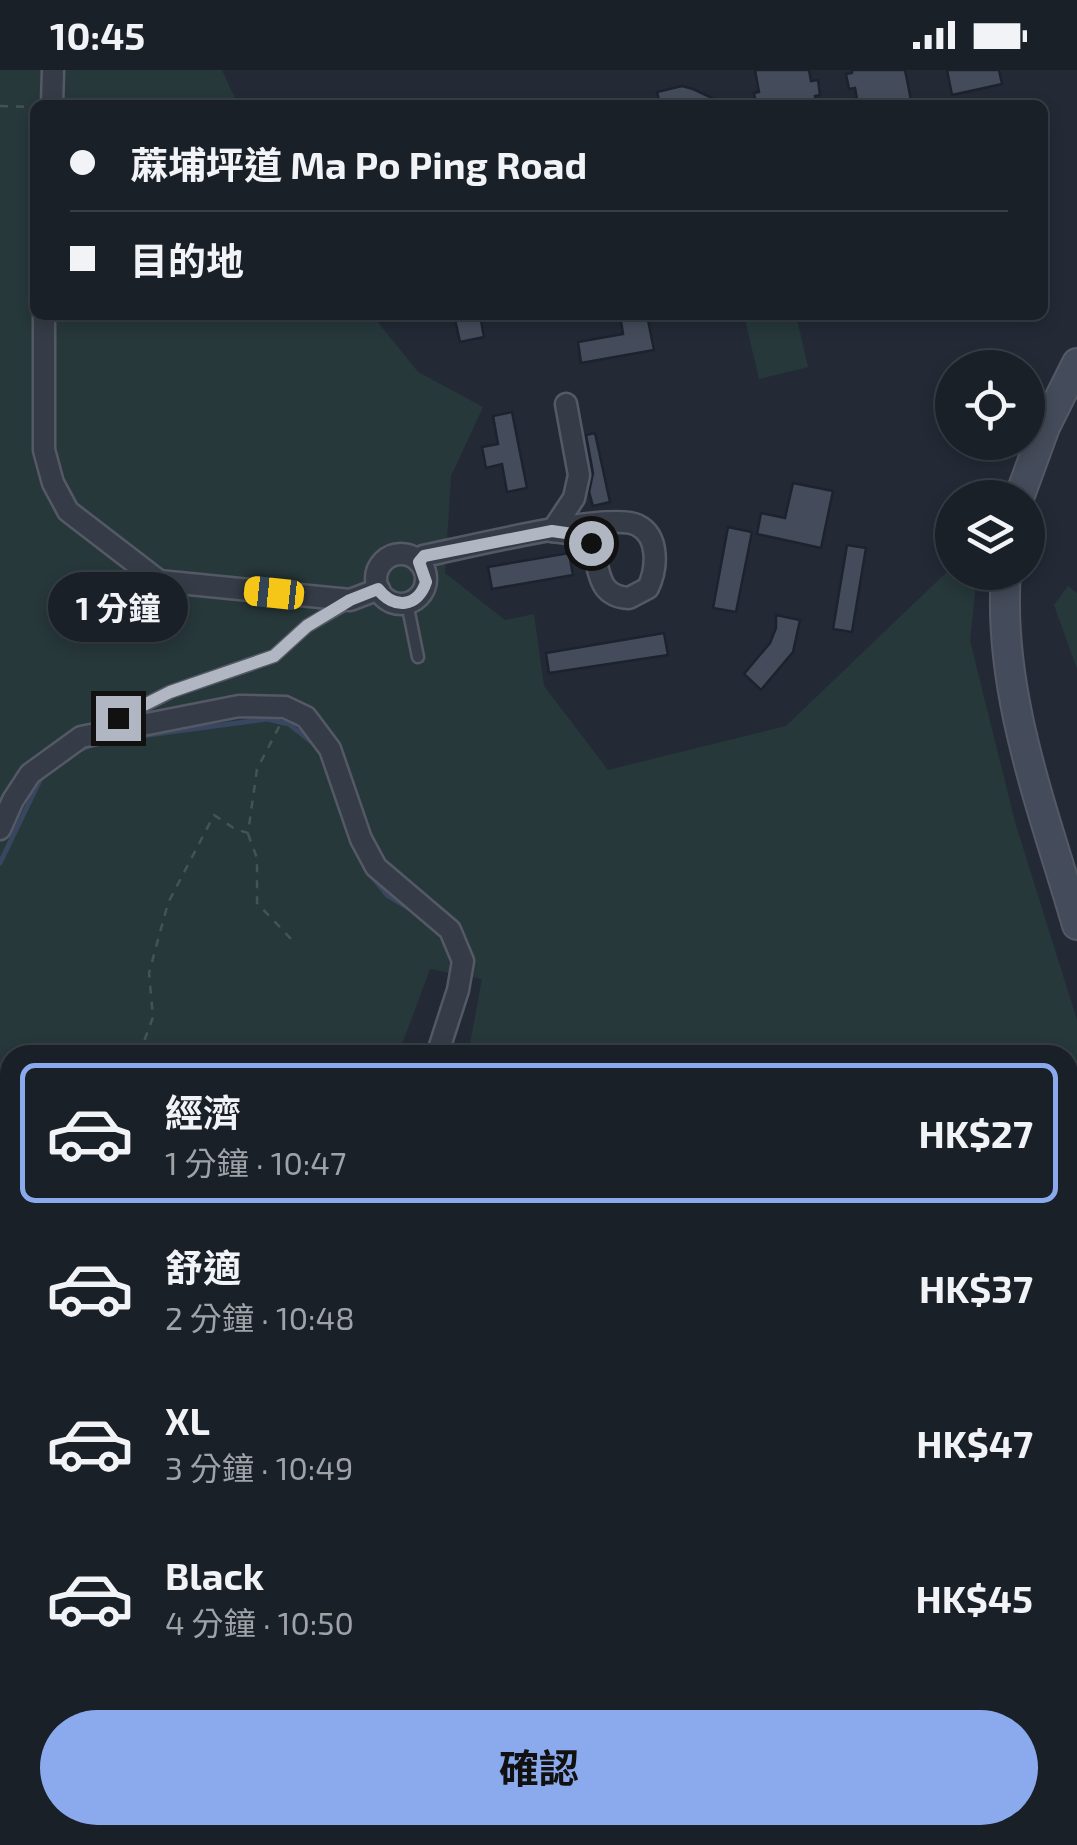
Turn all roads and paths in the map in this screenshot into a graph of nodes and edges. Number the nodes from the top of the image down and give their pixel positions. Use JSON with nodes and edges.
{"nodes":[{"id":1,"x":53,"y":70,"type":"edge"},
{"id":2,"x":52,"y":100,"type":"edge"},
{"id":3,"x":0,"y":106,"type":"edge"},
{"id":4,"x":30,"y":106,"type":"edge"},
{"id":5,"x":44,"y":320,"type":"edge"},
{"id":6,"x":1077,"y":363,"type":"edge"},
{"id":7,"x":566,"y":404,"type":"dead end"},
{"id":8,"x":1026,"y":480,"type":"edge"},
{"id":9,"x":552,"y":531,"type":"junction"},
{"id":10,"x":419,"y":562,"type":"junction"},
{"id":11,"x":378,"y":589,"type":"junction"},
{"id":12,"x":1005,"y":590,"type":"edge"},
{"id":13,"x":350,"y":600,"type":"junction"},
{"id":14,"x":407,"y":603,"type":"junction"},
{"id":15,"x":418,"y":658,"type":"dead end"},
{"id":16,"x":278,"y":730,"type":"dead end"},
{"id":17,"x":81,"y":737,"type":"junction"},
{"id":18,"x":0,"y":829,"type":"edge"},
{"id":19,"x":248,"y":833,"type":"junction"},
{"id":20,"x":1077,"y":925,"type":"edge"},
{"id":21,"x":293,"y":941,"type":"dead end"},
{"id":22,"x":142,"y":1045,"type":"edge"},
{"id":23,"x":441,"y":1045,"type":"edge"}],
"edges":[{"from":1,"to":2,"type":"street"},
{"from":3,"to":4,"type":"path"},
{"from":5,"to":13,"type":"street"},
{"from":6,"to":8,"type":"main road"},
{"from":7,"to":9,"type":"street"},
{"from":9,"to":9,"type":"street"},
{"from":9,"to":10,"type":"street"},
{"from":10,"to":11,"type":"street"},
{"from":10,"to":14,"type":"street"},
{"from":11,"to":13,"type":"street"},
{"from":11,"to":14,"type":"street"},
{"from":12,"to":20,"type":"main road"},
{"from":13,"to":17,"type":"lane"},
{"from":14,"to":15,"type":"lane"},
{"from":16,"to":19,"type":"path"},
{"from":17,"to":18,"type":"street"},
{"from":17,"to":23,"type":"street"},
{"from":19,"to":21,"type":"path"},
{"from":19,"to":22,"type":"path"}]}
